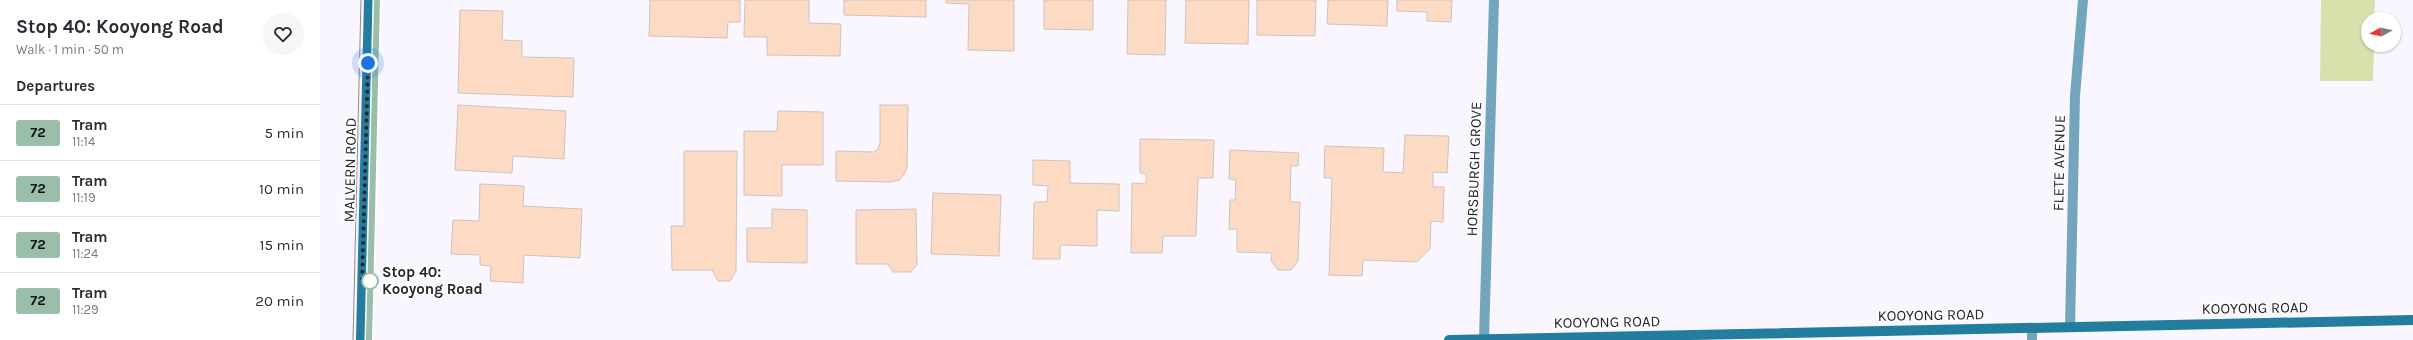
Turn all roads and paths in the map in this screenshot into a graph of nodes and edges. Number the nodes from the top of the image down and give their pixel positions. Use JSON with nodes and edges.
{"nodes":[{"id":1,"x":369,"y":0,"type":"edge"},
{"id":2,"x":1494,"y":0,"type":"edge"},
{"id":3,"x":2083,"y":0,"type":"edge"},
{"id":4,"x":2413,"y":320,"type":"edge"},
{"id":5,"x":2070,"y":327,"type":"junction"},
{"id":6,"x":2032,"y":328,"type":"junction"},
{"id":7,"x":1484,"y":339,"type":"edge"},
{"id":8,"x":361,"y":340,"type":"edge"},
{"id":9,"x":1449,"y":340,"type":"edge"},
{"id":10,"x":2032,"y":340,"type":"edge"}],
"edges":[{"from":1,"to":8,"type":"street","name":"MALVERN ROAD"},
{"from":2,"to":7,"type":"street","name":"HORSBURGH GROVE"},
{"from":3,"to":5,"type":"street","name":"FLETE AVENUE"},
{"from":4,"to":5,"type":"street","name":"KOOYONG ROAD"},
{"from":5,"to":6,"type":"street","name":"KOOYONG ROAD"},
{"from":6,"to":7,"type":"street","name":"KOOYONG ROAD"},
{"from":6,"to":10,"type":"street"},
{"from":7,"to":9,"type":"street","name":"KOOYONG ROAD"}]}
